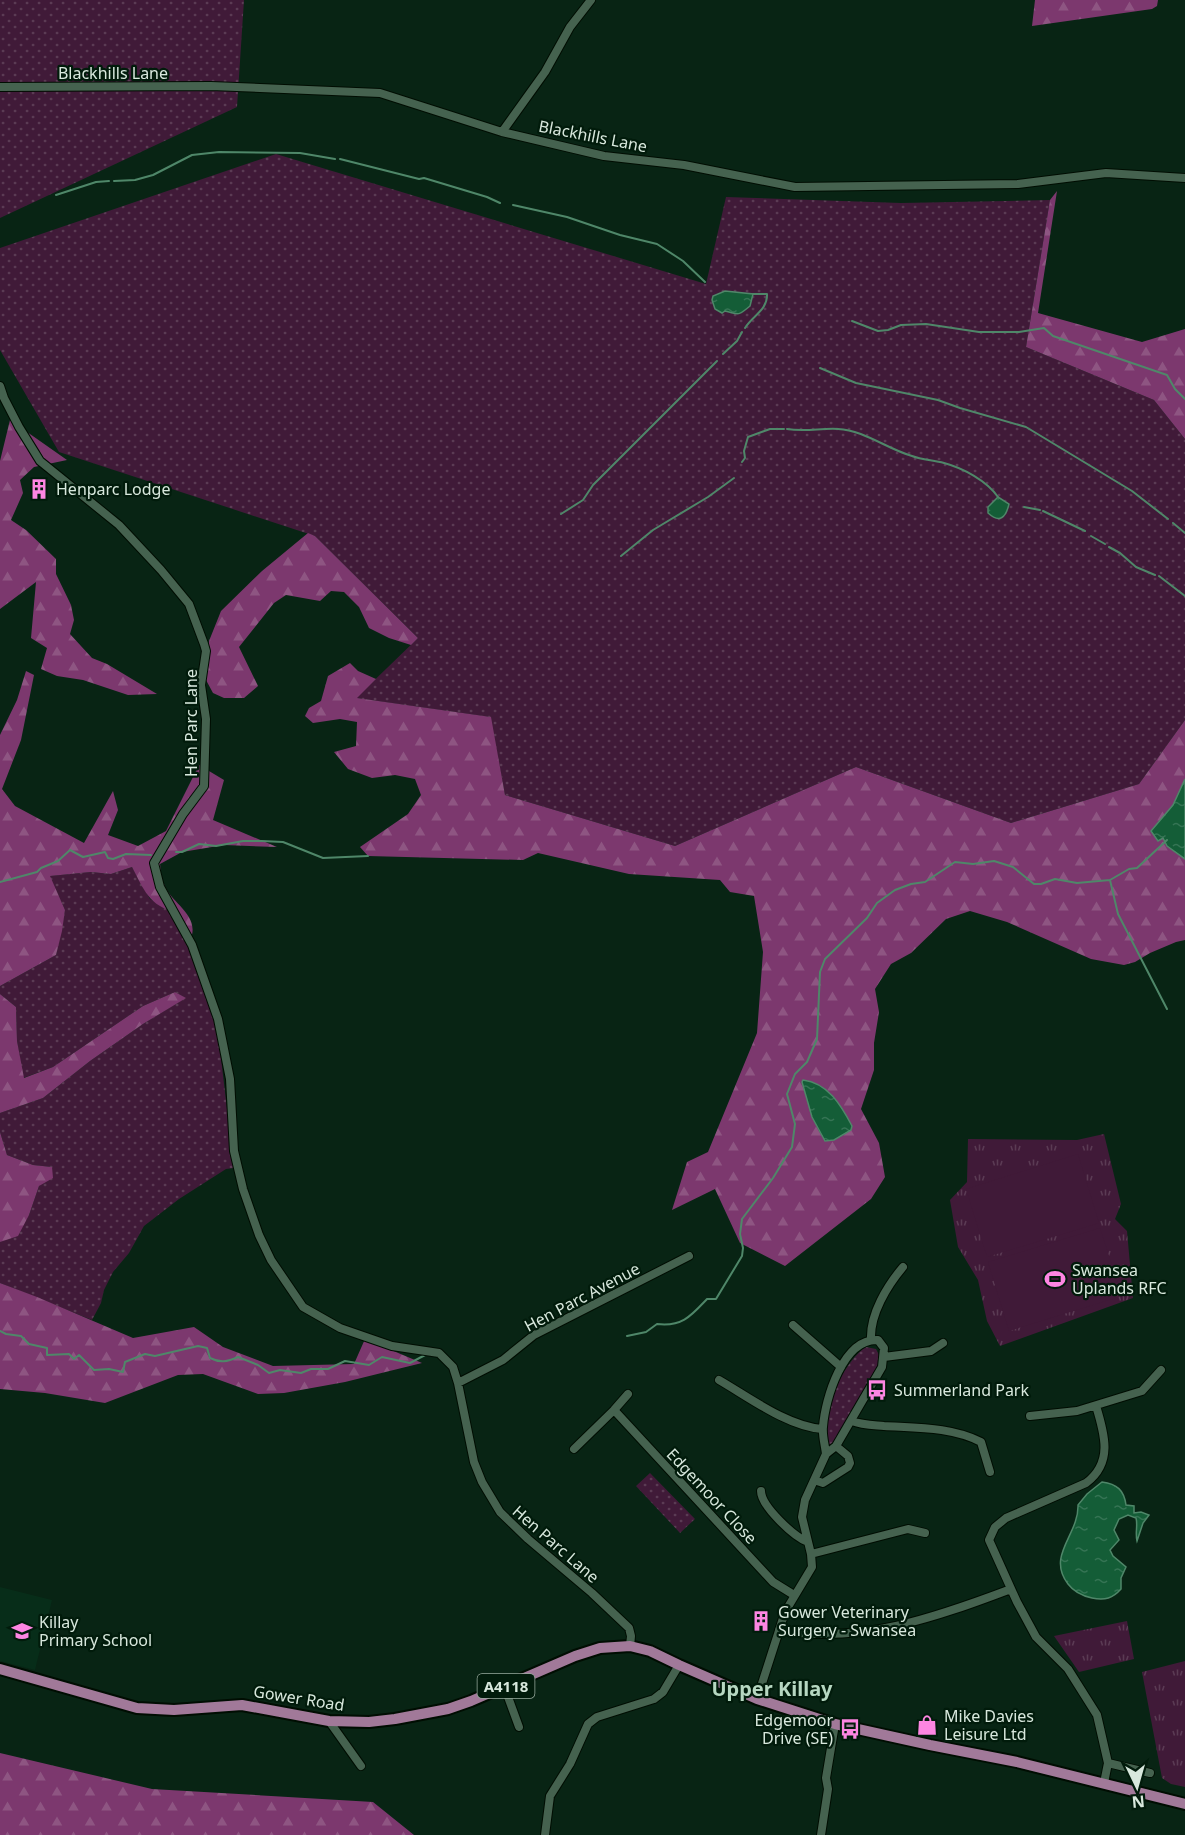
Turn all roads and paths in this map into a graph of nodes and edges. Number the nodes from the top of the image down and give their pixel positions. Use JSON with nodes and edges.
{"nodes":[{"id":1,"x":591,"y":0,"type":"edge"},
{"id":2,"x":0,"y":87,"type":"edge"},
{"id":3,"x":502,"y":132,"type":"junction"},
{"id":4,"x":1185,"y":178,"type":"edge"},
{"id":5,"x":0,"y":386,"type":"edge"},
{"id":6,"x":689,"y":1256,"type":"dead end"},
{"id":7,"x":903,"y":1267,"type":"dead end"},
{"id":8,"x":793,"y":1325,"type":"dead end"},
{"id":9,"x":871,"y":1339,"type":"junction"},
{"id":10,"x":943,"y":1343,"type":"dead end"},
{"id":11,"x":884,"y":1357,"type":"junction"},
{"id":12,"x":841,"y":1367,"type":"junction"},
{"id":13,"x":1161,"y":1370,"type":"dead end"},
{"id":14,"x":719,"y":1380,"type":"dead end"},
{"id":15,"x":458,"y":1383,"type":"junction"},
{"id":16,"x":628,"y":1394,"type":"dead end"},
{"id":17,"x":1096,"y":1406,"type":"junction"},
{"id":18,"x":614,"y":1410,"type":"junction"},
{"id":19,"x":1030,"y":1416,"type":"dead end"},
{"id":20,"x":852,"y":1421,"type":"junction"},
{"id":21,"x":822,"y":1428,"type":"junction"},
{"id":22,"x":836,"y":1446,"type":"junction"},
{"id":23,"x":574,"y":1449,"type":"dead end"},
{"id":24,"x":826,"y":1454,"type":"junction"},
{"id":25,"x":990,"y":1472,"type":"dead end"},
{"id":26,"x":814,"y":1480,"type":"junction"},
{"id":27,"x":761,"y":1491,"type":"dead end"},
{"id":28,"x":925,"y":1533,"type":"dead end"},
{"id":29,"x":808,"y":1542,"type":"junction"},
{"id":30,"x":811,"y":1554,"type":"junction"},
{"id":31,"x":1011,"y":1589,"type":"junction"},
{"id":32,"x":794,"y":1595,"type":"junction"},
{"id":33,"x":779,"y":1630,"type":"junction"},
{"id":34,"x":630,"y":1646,"type":"junction"},
{"id":35,"x":679,"y":1665,"type":"junction"},
{"id":36,"x":0,"y":1669,"type":"edge"},
{"id":37,"x":504,"y":1686,"type":"junction"},
{"id":38,"x":757,"y":1699,"type":"junction"},
{"id":39,"x":329,"y":1721,"type":"junction"},
{"id":40,"x":835,"y":1724,"type":"junction"},
{"id":41,"x":519,"y":1727,"type":"dead end"},
{"id":42,"x":1108,"y":1763,"type":"junction"},
{"id":43,"x":361,"y":1766,"type":"dead end"},
{"id":44,"x":1150,"y":1773,"type":"dead end"},
{"id":45,"x":1104,"y":1783,"type":"junction"},
{"id":46,"x":828,"y":1789,"type":"junction"},
{"id":47,"x":837,"y":1791,"type":"dead end"},
{"id":48,"x":1185,"y":1804,"type":"edge"},
{"id":49,"x":544,"y":1835,"type":"edge"},
{"id":50,"x":821,"y":1835,"type":"edge"}],
"edges":[{"from":1,"to":3,"type":"street"},
{"from":2,"to":3,"type":"street","name":"Blackhills Lane"},
{"from":3,"to":4,"type":"street","name":"Blackhills Lane"},
{"from":5,"to":15,"type":"street","name":"Hen Parc Lane"},
{"from":6,"to":15,"type":"street","name":"Hen Parc Avenue"},
{"from":7,"to":9,"type":"street"},
{"from":8,"to":12,"type":"street"},
{"from":9,"to":11,"type":"street"},
{"from":9,"to":12,"type":"street"},
{"from":10,"to":11,"type":"street"},
{"from":11,"to":20,"type":"street"},
{"from":12,"to":21,"type":"street"},
{"from":13,"to":17,"type":"street"},
{"from":14,"to":21,"type":"street"},
{"from":15,"to":34,"type":"street","name":"Hen Parc Lane"},
{"from":16,"to":18,"type":"street"},
{"from":17,"to":19,"type":"street"},
{"from":17,"to":31,"type":"street"},
{"from":18,"to":23,"type":"street"},
{"from":18,"to":32,"type":"street","name":"Edgemoor Close"},
{"from":20,"to":22,"type":"street"},
{"from":20,"to":25,"type":"street"},
{"from":21,"to":24,"type":"street"},
{"from":22,"to":24,"type":"street"},
{"from":22,"to":26,"type":"street"},
{"from":24,"to":26,"type":"street"},
{"from":26,"to":29,"type":"street"},
{"from":27,"to":29,"type":"street"},
{"from":28,"to":30,"type":"street"},
{"from":29,"to":30,"type":"street"},
{"from":30,"to":32,"type":"street"},
{"from":31,"to":33,"type":"street"},
{"from":31,"to":42,"type":"street"},
{"from":32,"to":33,"type":"street"},
{"from":33,"to":38,"type":"street"},
{"from":34,"to":35,"type":"main road","name":"Gower Road","number":"A4118"},
{"from":34,"to":37,"type":"main road","name":"Gower Road","number":"A4118"},
{"from":35,"to":38,"type":"main road","name":"Gower Road","number":"A4118"},
{"from":35,"to":49,"type":"street"},
{"from":36,"to":39,"type":"main road","name":"Gower Road","number":"A4118"},
{"from":37,"to":39,"type":"main road","name":"Gower Road","number":"A4118"},
{"from":37,"to":41,"type":"street"},
{"from":38,"to":40,"type":"main road","name":"Gower Road","number":"A4118"},
{"from":39,"to":43,"type":"street"},
{"from":40,"to":45,"type":"main road","name":"Gower Road","number":"A4118"},
{"from":40,"to":46,"type":"street"},
{"from":42,"to":44,"type":"street"},
{"from":42,"to":45,"type":"street"},
{"from":45,"to":48,"type":"main road","number":"A4118"},
{"from":46,"to":47,"type":"street"},
{"from":46,"to":50,"type":"street"}]}
